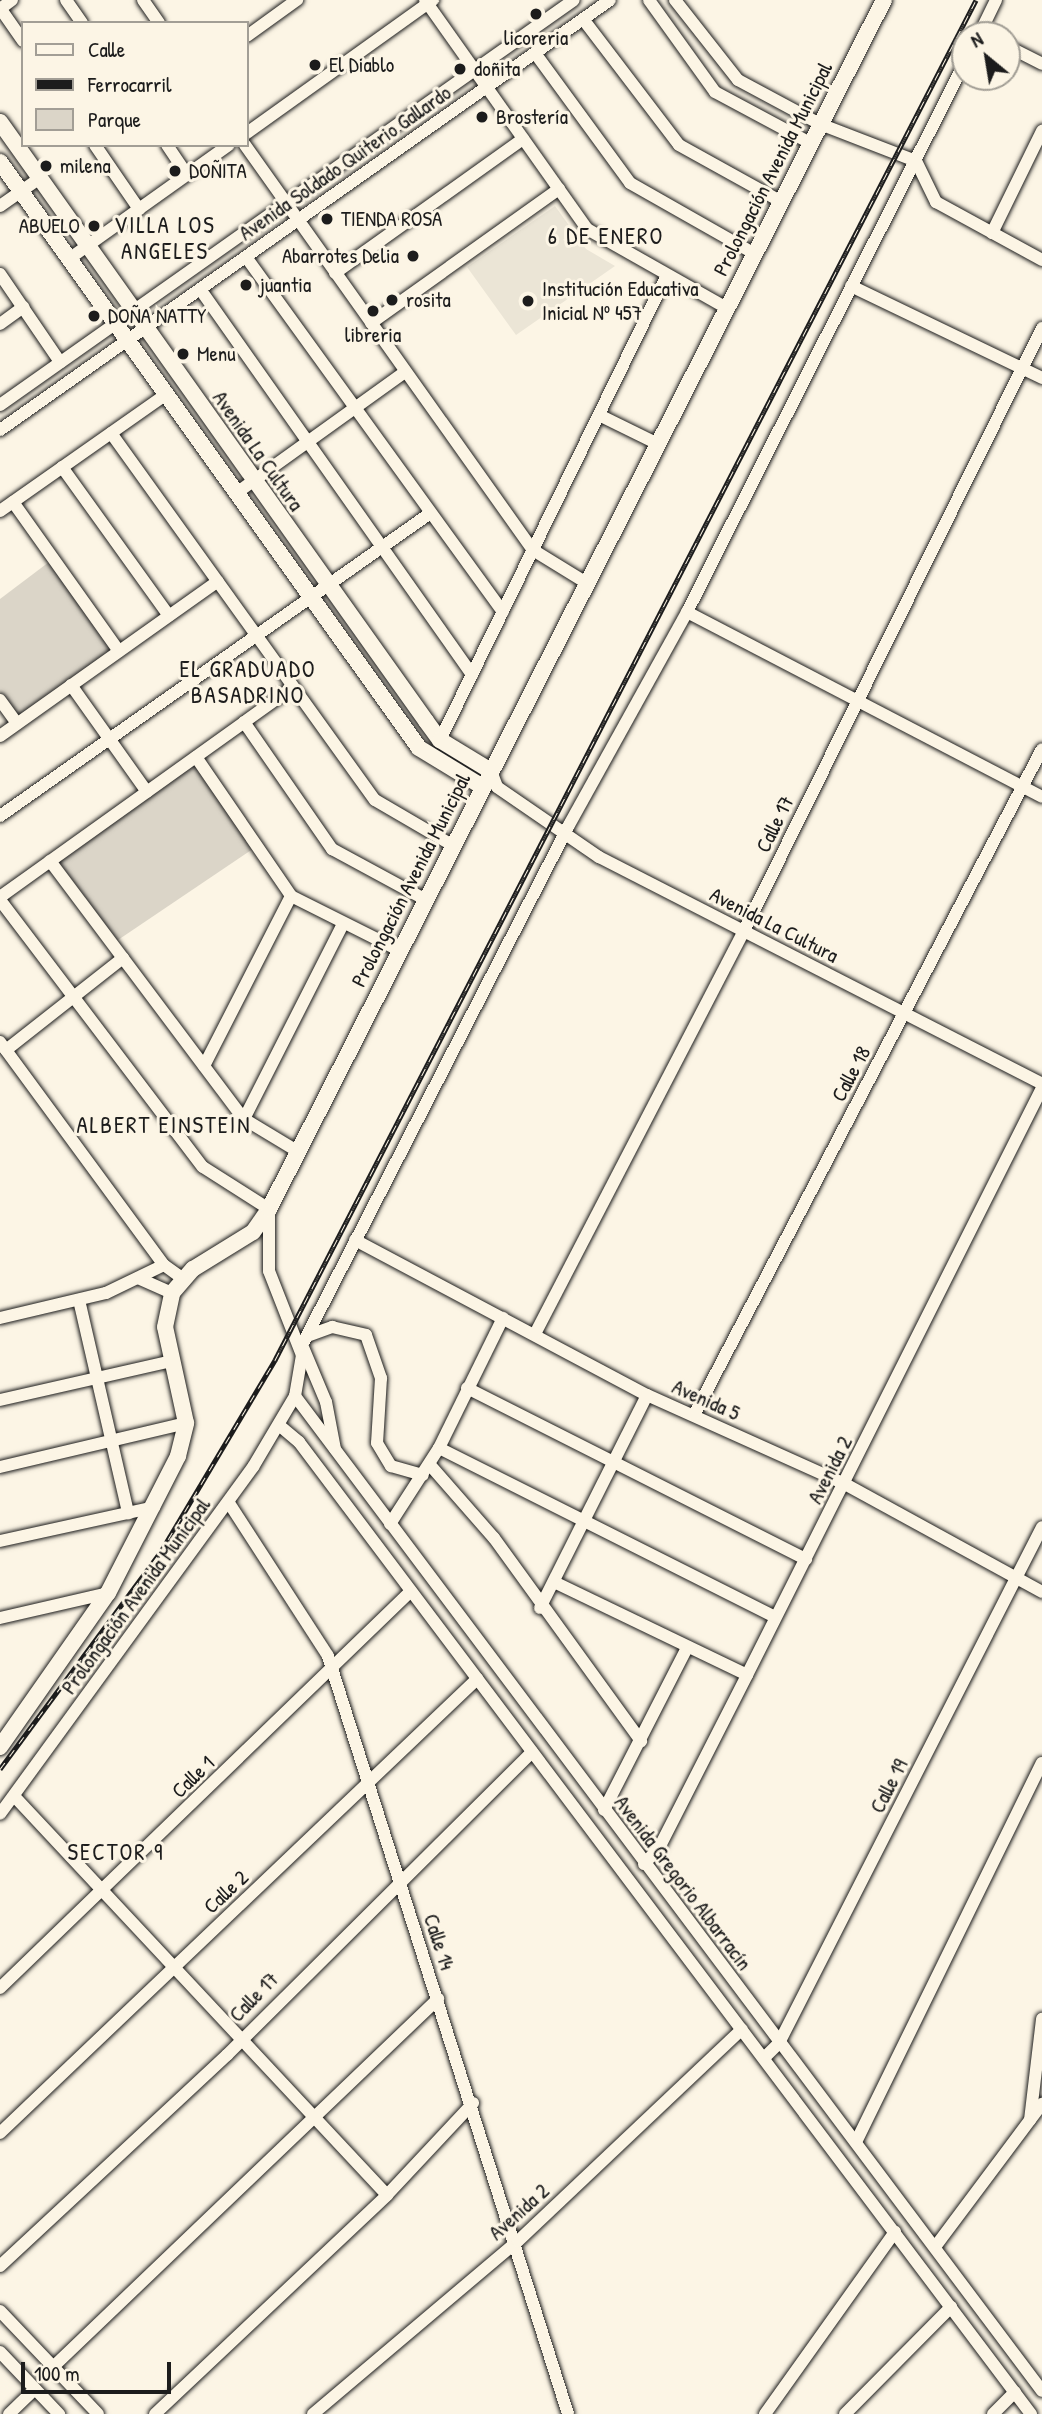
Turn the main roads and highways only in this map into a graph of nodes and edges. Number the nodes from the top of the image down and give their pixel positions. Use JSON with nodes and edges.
{"nodes":[{"id":1,"x":884,"y":0,"type":"edge"},
{"id":2,"x":0,"y":122,"type":"edge"},
{"id":3,"x":0,"y":162,"type":"edge"},
{"id":4,"x":491,"y":771,"type":"junction"},
{"id":5,"x":490,"y":787,"type":"junction"},
{"id":6,"x":0,"y":1747,"type":"edge"}],
"edges":[{"from":1,"to":4,"type":"main road","name":"Prolongación Avenida Municipal"},
{"from":2,"to":4,"type":"main road","name":"Avenida La Cultura"},
{"from":3,"to":5,"type":"main road","name":"Avenida La Cultura"},
{"from":4,"to":5,"type":"main road","name":"Prolongación Avenida Municipal"},
{"from":5,"to":6,"type":"main road","name":"Prolongación Avenida Municipal"}]}
